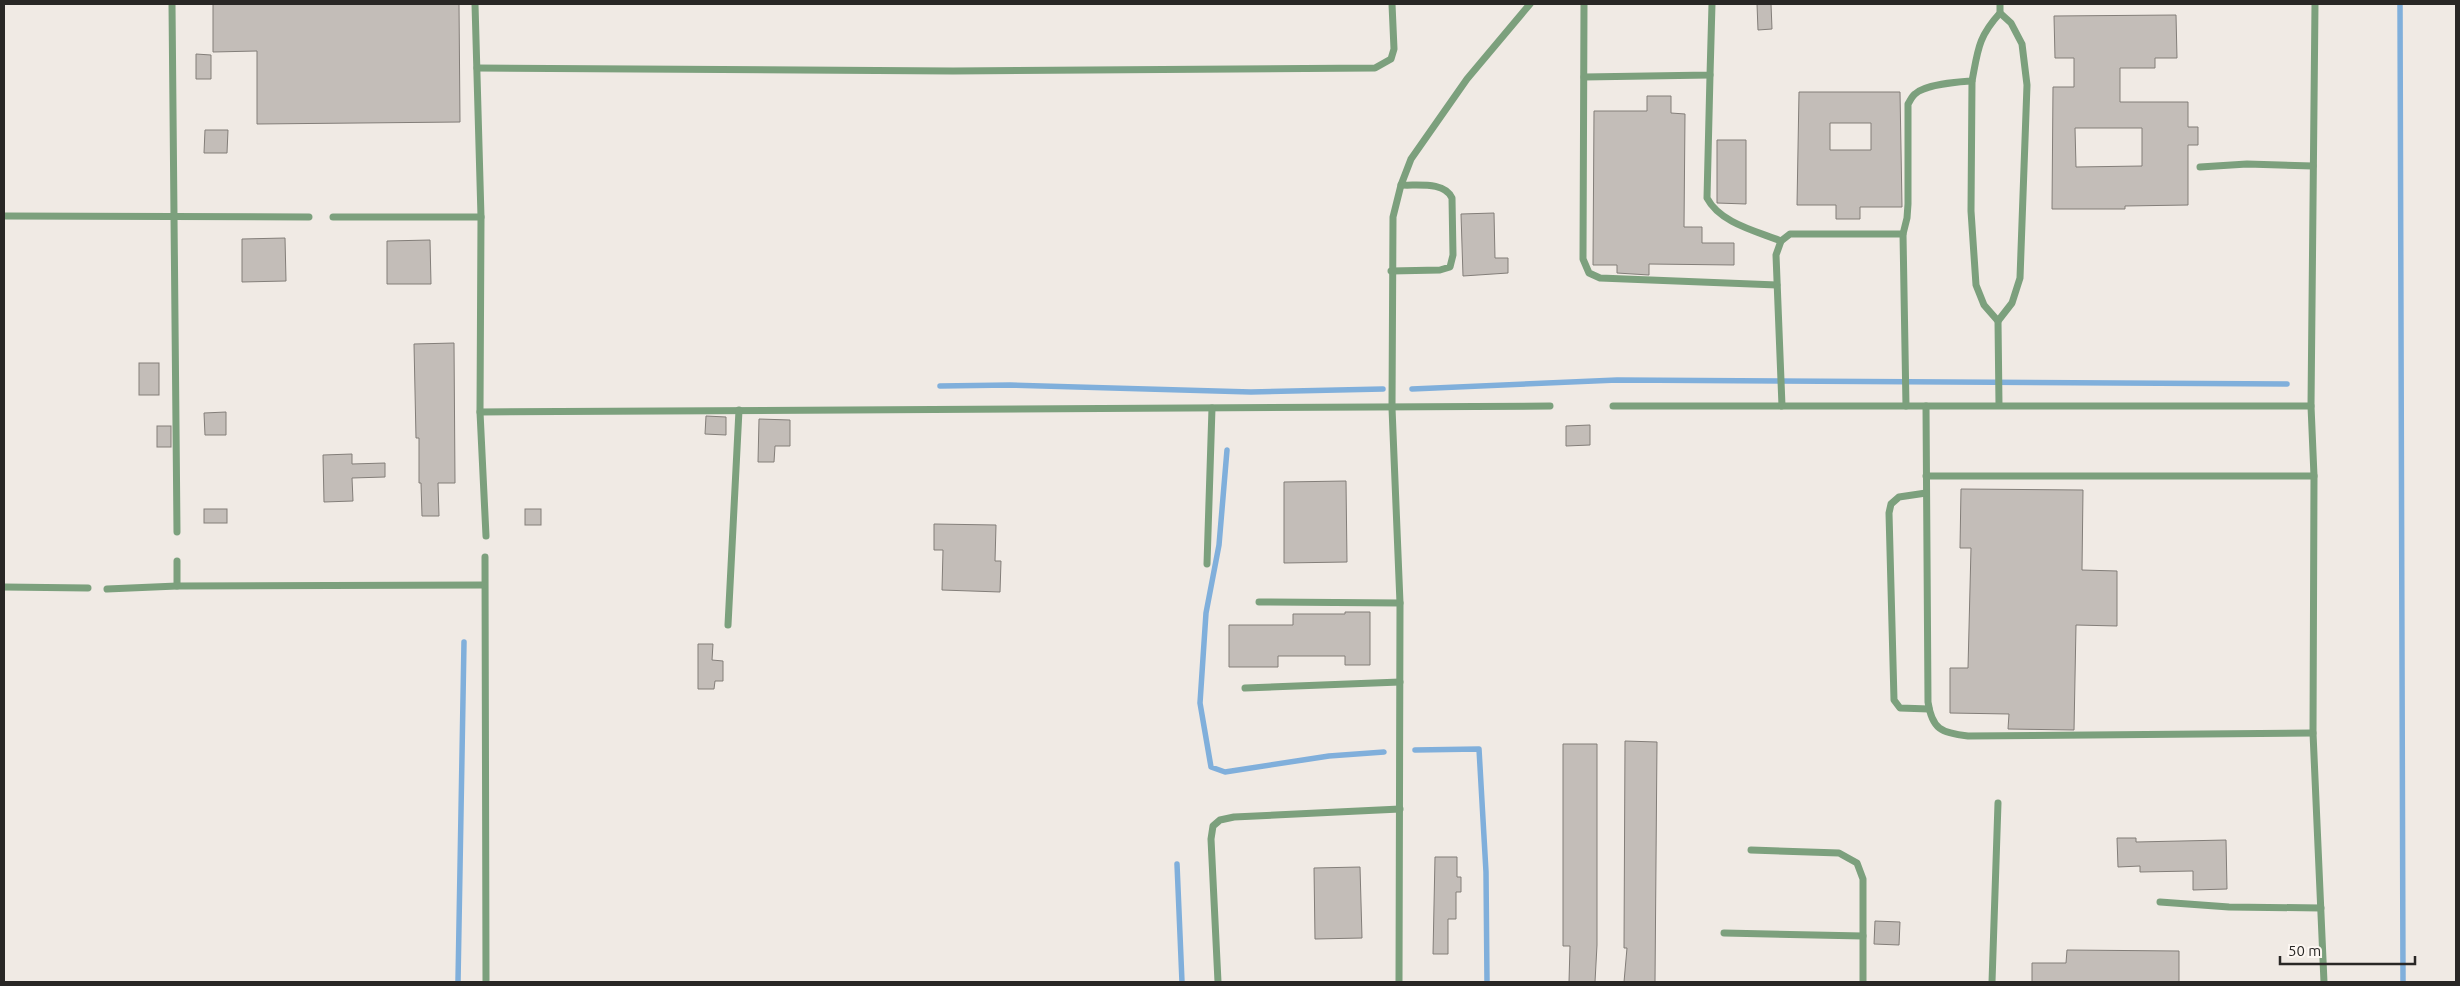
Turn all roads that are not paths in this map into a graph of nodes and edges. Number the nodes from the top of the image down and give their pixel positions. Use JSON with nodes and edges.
{"nodes":[{"id":1,"x":172,"y":4,"type":"edge"},
{"id":2,"x":475,"y":4,"type":"edge"},
{"id":3,"x":1392,"y":4,"type":"edge"},
{"id":4,"x":1530,"y":4,"type":"edge"},
{"id":5,"x":1584,"y":4,"type":"edge"},
{"id":6,"x":1712,"y":4,"type":"edge"},
{"id":7,"x":2000,"y":4,"type":"edge"},
{"id":8,"x":2315,"y":4,"type":"edge"},
{"id":9,"x":2000,"y":13,"type":"junction"},
{"id":10,"x":477,"y":68,"type":"junction"},
{"id":11,"x":1710,"y":74,"type":"junction"},
{"id":12,"x":1584,"y":77,"type":"junction"},
{"id":13,"x":1972,"y":81,"type":"junction"},
{"id":14,"x":2313,"y":166,"type":"junction"},
{"id":15,"x":2200,"y":167,"type":"dead end"},
{"id":16,"x":1401,"y":186,"type":"junction"},
{"id":17,"x":4,"y":216,"type":"edge"},
{"id":18,"x":173,"y":216,"type":"junction"},
{"id":19,"x":333,"y":217,"type":"dead end"},
{"id":20,"x":481,"y":217,"type":"junction"},
{"id":21,"x":309,"y":218,"type":"dead end"},
{"id":22,"x":1903,"y":234,"type":"junction"},
{"id":23,"x":1781,"y":241,"type":"junction"},
{"id":24,"x":1391,"y":271,"type":"junction"},
{"id":25,"x":1777,"y":285,"type":"junction"},
{"id":26,"x":1998,"y":321,"type":"junction"},
{"id":27,"x":1999,"y":405,"type":"junction"},
{"id":28,"x":1550,"y":406,"type":"dead end"},
{"id":29,"x":1613,"y":406,"type":"dead end"},
{"id":30,"x":1782,"y":406,"type":"junction"},
{"id":31,"x":1906,"y":406,"type":"junction"},
{"id":32,"x":1926,"y":406,"type":"junction"},
{"id":33,"x":2311,"y":406,"type":"junction"},
{"id":34,"x":1212,"y":408,"type":"junction"},
{"id":35,"x":1392,"y":408,"type":"junction"},
{"id":36,"x":739,"y":410,"type":"junction"},
{"id":37,"x":480,"y":412,"type":"junction"},
{"id":38,"x":1926,"y":476,"type":"junction"},
{"id":39,"x":2314,"y":476,"type":"junction"},
{"id":40,"x":1926,"y":493,"type":"junction"},
{"id":41,"x":177,"y":532,"type":"dead end"},
{"id":42,"x":486,"y":536,"type":"dead end"},
{"id":43,"x":485,"y":558,"type":"dead end"},
{"id":44,"x":177,"y":561,"type":"dead end"},
{"id":45,"x":1207,"y":564,"type":"dead end"},
{"id":46,"x":484,"y":585,"type":"junction"},
{"id":47,"x":176,"y":586,"type":"junction"},
{"id":48,"x":4,"y":587,"type":"edge"},
{"id":49,"x":88,"y":588,"type":"dead end"},
{"id":50,"x":107,"y":589,"type":"dead end"},
{"id":51,"x":1259,"y":602,"type":"dead end"},
{"id":52,"x":1400,"y":603,"type":"junction"},
{"id":53,"x":728,"y":625,"type":"dead end"},
{"id":54,"x":1400,"y":682,"type":"junction"},
{"id":55,"x":1245,"y":688,"type":"dead end"},
{"id":56,"x":1929,"y":709,"type":"junction"},
{"id":57,"x":2313,"y":733,"type":"junction"},
{"id":58,"x":1998,"y":803,"type":"dead end"},
{"id":59,"x":1400,"y":809,"type":"junction"},
{"id":60,"x":1751,"y":850,"type":"dead end"},
{"id":61,"x":2160,"y":902,"type":"dead end"},
{"id":62,"x":2320,"y":908,"type":"junction"},
{"id":63,"x":1724,"y":933,"type":"dead end"},
{"id":64,"x":1863,"y":936,"type":"junction"},
{"id":65,"x":486,"y":982,"type":"edge"},
{"id":66,"x":1218,"y":982,"type":"edge"},
{"id":67,"x":1400,"y":982,"type":"edge"},
{"id":68,"x":1863,"y":982,"type":"edge"},
{"id":69,"x":1992,"y":982,"type":"edge"},
{"id":70,"x":2324,"y":982,"type":"edge"}],
"edges":[{"from":1,"to":18,"type":"lane"},
{"from":2,"to":10,"type":"lane"},
{"from":3,"to":10,"type":"lane"},
{"from":4,"to":16,"type":"lane"},
{"from":5,"to":12,"type":"lane"},
{"from":6,"to":11,"type":"lane"},
{"from":7,"to":9,"type":"lane"},
{"from":8,"to":14,"type":"lane"},
{"from":9,"to":13,"type":"lane"},
{"from":9,"to":26,"type":"lane"},
{"from":10,"to":20,"type":"lane"},
{"from":11,"to":12,"type":"lane"},
{"from":11,"to":23,"type":"lane"},
{"from":12,"to":25,"type":"lane"},
{"from":13,"to":22,"type":"lane"},
{"from":13,"to":26,"type":"lane"},
{"from":14,"to":15,"type":"lane"},
{"from":14,"to":33,"type":"lane"},
{"from":16,"to":24,"type":"lane"},
{"from":16,"to":24,"type":"lane"},
{"from":17,"to":18,"type":"lane"},
{"from":18,"to":21,"type":"lane"},
{"from":18,"to":41,"type":"lane"},
{"from":19,"to":20,"type":"lane"},
{"from":20,"to":37,"type":"lane"},
{"from":22,"to":23,"type":"lane"},
{"from":22,"to":31,"type":"lane"},
{"from":23,"to":25,"type":"lane"},
{"from":24,"to":35,"type":"lane"},
{"from":25,"to":30,"type":"lane"},
{"from":26,"to":27,"type":"lane"},
{"from":27,"to":32,"type":"lane"},
{"from":27,"to":33,"type":"lane"},
{"from":28,"to":35,"type":"lane"},
{"from":29,"to":30,"type":"lane"},
{"from":30,"to":31,"type":"lane"},
{"from":31,"to":32,"type":"lane"},
{"from":32,"to":38,"type":"lane"},
{"from":33,"to":39,"type":"lane"},
{"from":34,"to":35,"type":"lane"},
{"from":34,"to":36,"type":"lane"},
{"from":34,"to":45,"type":"lane"},
{"from":35,"to":52,"type":"lane"},
{"from":36,"to":37,"type":"lane"},
{"from":36,"to":53,"type":"lane"},
{"from":37,"to":42,"type":"lane"},
{"from":38,"to":39,"type":"lane"},
{"from":38,"to":40,"type":"lane"},
{"from":39,"to":57,"type":"lane"},
{"from":40,"to":56,"type":"lane"},
{"from":40,"to":56,"type":"lane"},
{"from":43,"to":46,"type":"lane"},
{"from":44,"to":47,"type":"lane"},
{"from":46,"to":47,"type":"lane"},
{"from":46,"to":65,"type":"lane"},
{"from":47,"to":50,"type":"lane"},
{"from":48,"to":49,"type":"lane"},
{"from":51,"to":52,"type":"lane"},
{"from":52,"to":54,"type":"lane"},
{"from":54,"to":55,"type":"lane"},
{"from":54,"to":59,"type":"lane"},
{"from":56,"to":57,"type":"lane"},
{"from":57,"to":62,"type":"lane"},
{"from":58,"to":69,"type":"lane"},
{"from":59,"to":66,"type":"lane"},
{"from":59,"to":67,"type":"lane"},
{"from":60,"to":64,"type":"lane"},
{"from":61,"to":62,"type":"lane"},
{"from":62,"to":70,"type":"lane"},
{"from":63,"to":64,"type":"lane"},
{"from":64,"to":68,"type":"lane"}]}
